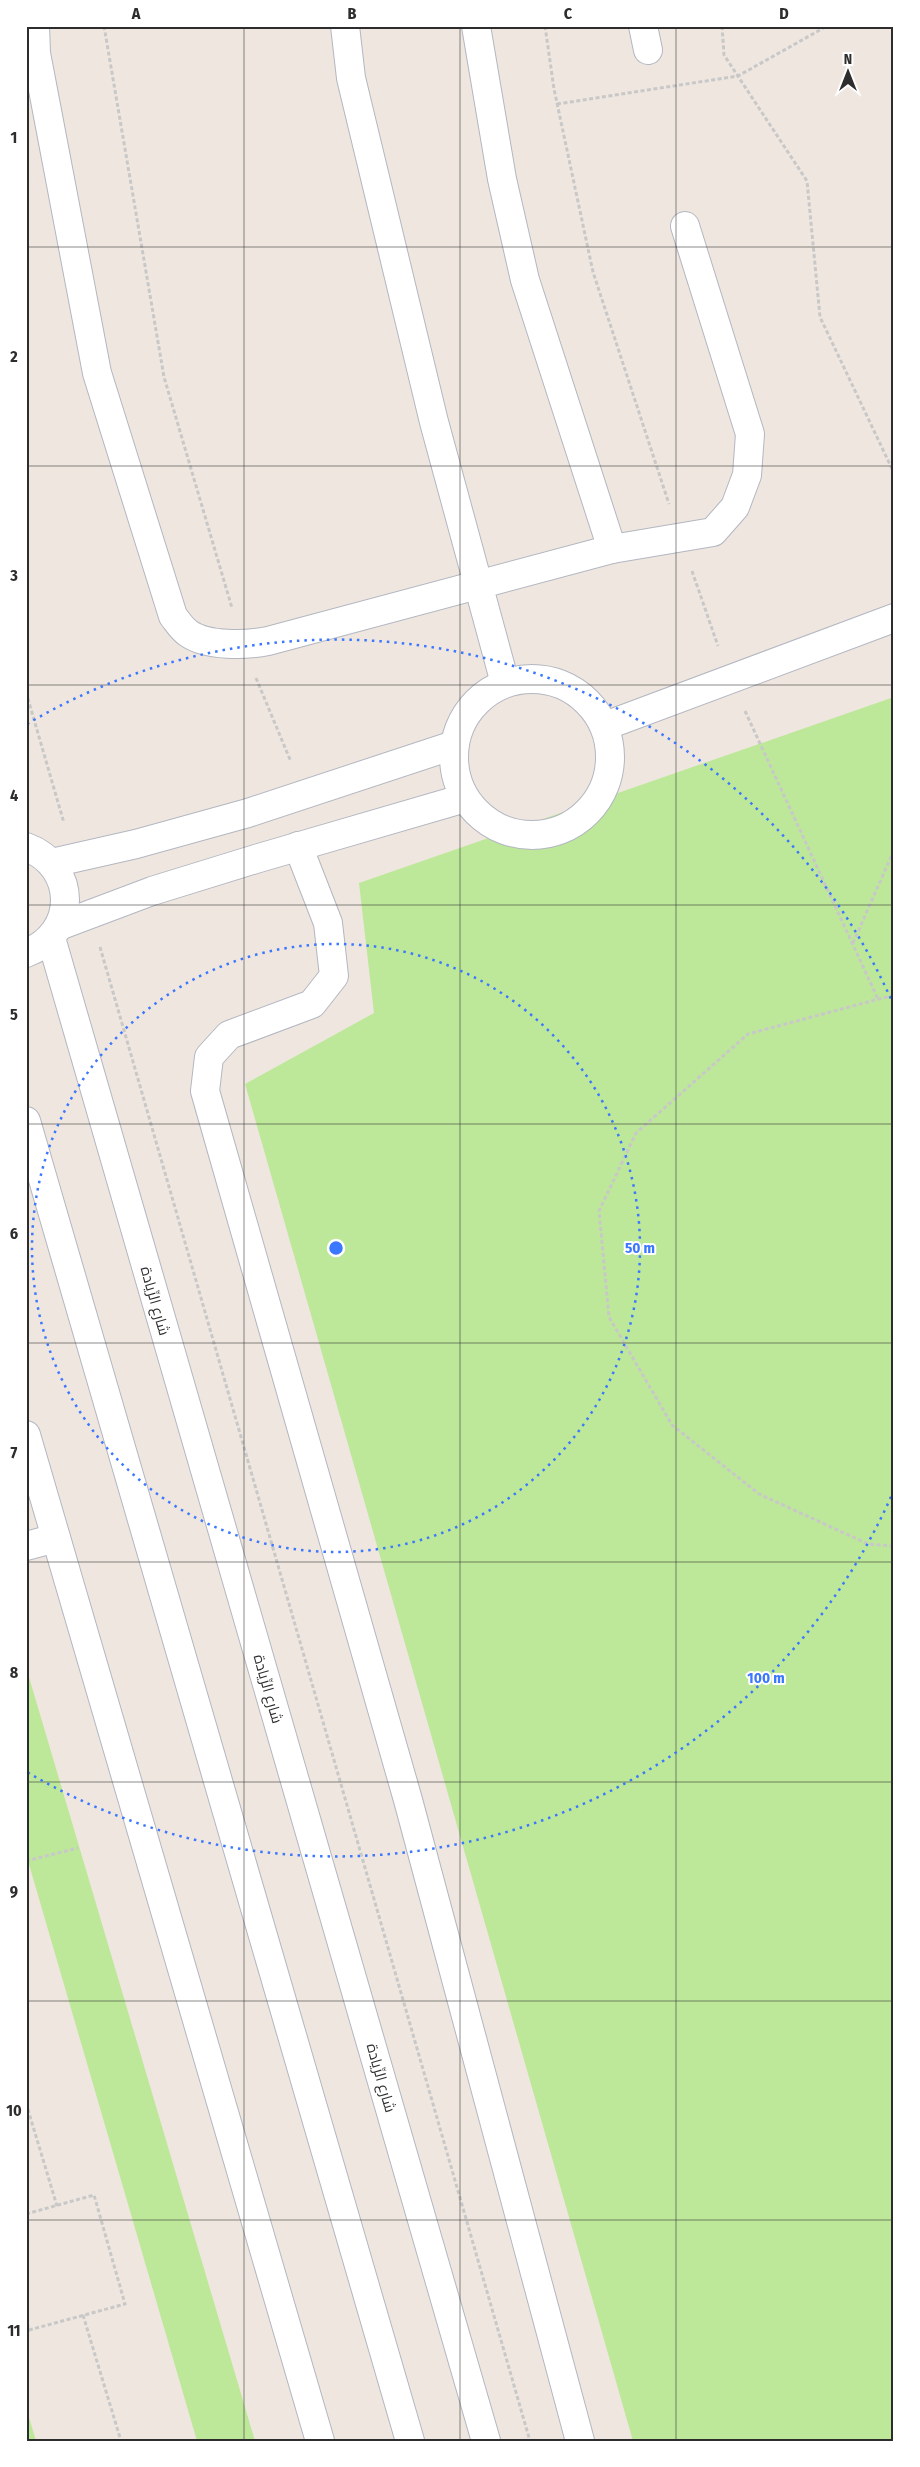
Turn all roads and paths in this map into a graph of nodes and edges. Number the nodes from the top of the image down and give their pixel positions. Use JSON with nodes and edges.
{"nodes":[{"id":1,"x":36,"y":26,"type":"edge"},
{"id":2,"x":104,"y":26,"type":"edge"},
{"id":3,"x":345,"y":26,"type":"edge"},
{"id":4,"x":476,"y":26,"type":"edge"},
{"id":5,"x":722,"y":26,"type":"edge"},
{"id":6,"x":828,"y":26,"type":"edge"},
{"id":7,"x":738,"y":76,"type":"junction"},
{"id":8,"x":557,"y":104,"type":"dead end"},
{"id":9,"x":685,"y":226,"type":"dead end"},
{"id":10,"x":894,"y":473,"type":"edge"},
{"id":11,"x":612,"y":549,"type":"junction"},
{"id":12,"x":478,"y":585,"type":"junction"},
{"id":13,"x":894,"y":618,"type":"edge"},
{"id":14,"x":242,"y":646,"type":"junction"},
{"id":15,"x":505,"y":682,"type":"junction"},
{"id":16,"x":26,"y":692,"type":"edge"},
{"id":17,"x":605,"y":726,"type":"junction"},
{"id":18,"x":454,"y":745,"type":"junction"},
{"id":19,"x":305,"y":796,"type":"junction"},
{"id":20,"x":465,"y":798,"type":"junction"},
{"id":21,"x":298,"y":846,"type":"junction"},
{"id":22,"x":26,"y":847,"type":"edge"},
{"id":23,"x":894,"y":850,"type":"edge"},
{"id":24,"x":63,"y":860,"type":"junction"},
{"id":25,"x":91,"y":914,"type":"junction"},
{"id":26,"x":55,"y":932,"type":"junction"},
{"id":27,"x":853,"y":944,"type":"dead end"},
{"id":28,"x":26,"y":953,"type":"edge"},
{"id":29,"x":894,"y":995,"type":"edge"},
{"id":30,"x":26,"y":1121,"type":"edge"},
{"id":31,"x":26,"y":1435,"type":"edge"},
{"id":32,"x":56,"y":1538,"type":"junction"},
{"id":33,"x":26,"y":1546,"type":"edge"},
{"id":34,"x":894,"y":1546,"type":"edge"},
{"id":35,"x":78,"y":1848,"type":"dead end"},
{"id":36,"x":26,"y":1861,"type":"edge"},
{"id":37,"x":26,"y":2104,"type":"edge"},
{"id":38,"x":57,"y":2206,"type":"junction"},
{"id":39,"x":26,"y":2214,"type":"edge"},
{"id":40,"x":83,"y":2315,"type":"junction"},
{"id":41,"x":26,"y":2320,"type":"edge"},
{"id":42,"x":120,"y":2441,"type":"edge"},
{"id":43,"x":320,"y":2441,"type":"edge"},
{"id":44,"x":410,"y":2441,"type":"edge"},
{"id":45,"x":486,"y":2441,"type":"edge"},
{"id":46,"x":530,"y":2441,"type":"edge"},
{"id":47,"x":580,"y":2441,"type":"edge"}],
"edges":[{"from":1,"to":14,"type":"street"},
{"from":2,"to":14,"type":"path"},
{"from":3,"to":12,"type":"street"},
{"from":4,"to":11,"type":"street"},
{"from":5,"to":7,"type":"path"},
{"from":6,"to":7,"type":"path"},
{"from":7,"to":8,"type":"path"},
{"from":7,"to":10,"type":"path"},
{"from":9,"to":11,"type":"street"},
{"from":11,"to":12,"type":"street"},
{"from":12,"to":14,"type":"street"},
{"from":12,"to":15,"type":"street"},
{"from":13,"to":17,"type":"street"},
{"from":14,"to":19,"type":"path"},
{"from":15,"to":17,"type":"street"},
{"from":15,"to":18,"type":"street"},
{"from":16,"to":24,"type":"path"},
{"from":17,"to":20,"type":"street"},
{"from":18,"to":19,"type":"street"},
{"from":18,"to":20,"type":"street"},
{"from":19,"to":24,"type":"street"},
{"from":20,"to":21,"type":"street"},
{"from":21,"to":25,"type":"street"},
{"from":21,"to":47,"type":"street"},
{"from":22,"to":24,"type":"street"},
{"from":23,"to":27,"type":"path"},
{"from":24,"to":26,"type":"street"},
{"from":25,"to":26,"type":"street"},
{"from":25,"to":46,"type":"path"},
{"from":26,"to":28,"type":"street"},
{"from":26,"to":45,"type":"street","name":"شارع الرِّيادة"},
{"from":29,"to":34,"type":"path"},
{"from":30,"to":44,"type":"street"},
{"from":31,"to":32,"type":"street"},
{"from":32,"to":33,"type":"street"},
{"from":32,"to":43,"type":"street"},
{"from":35,"to":36,"type":"path"},
{"from":37,"to":38,"type":"path"},
{"from":38,"to":39,"type":"path"},
{"from":38,"to":40,"type":"path"},
{"from":40,"to":41,"type":"path"},
{"from":40,"to":42,"type":"path"}]}
